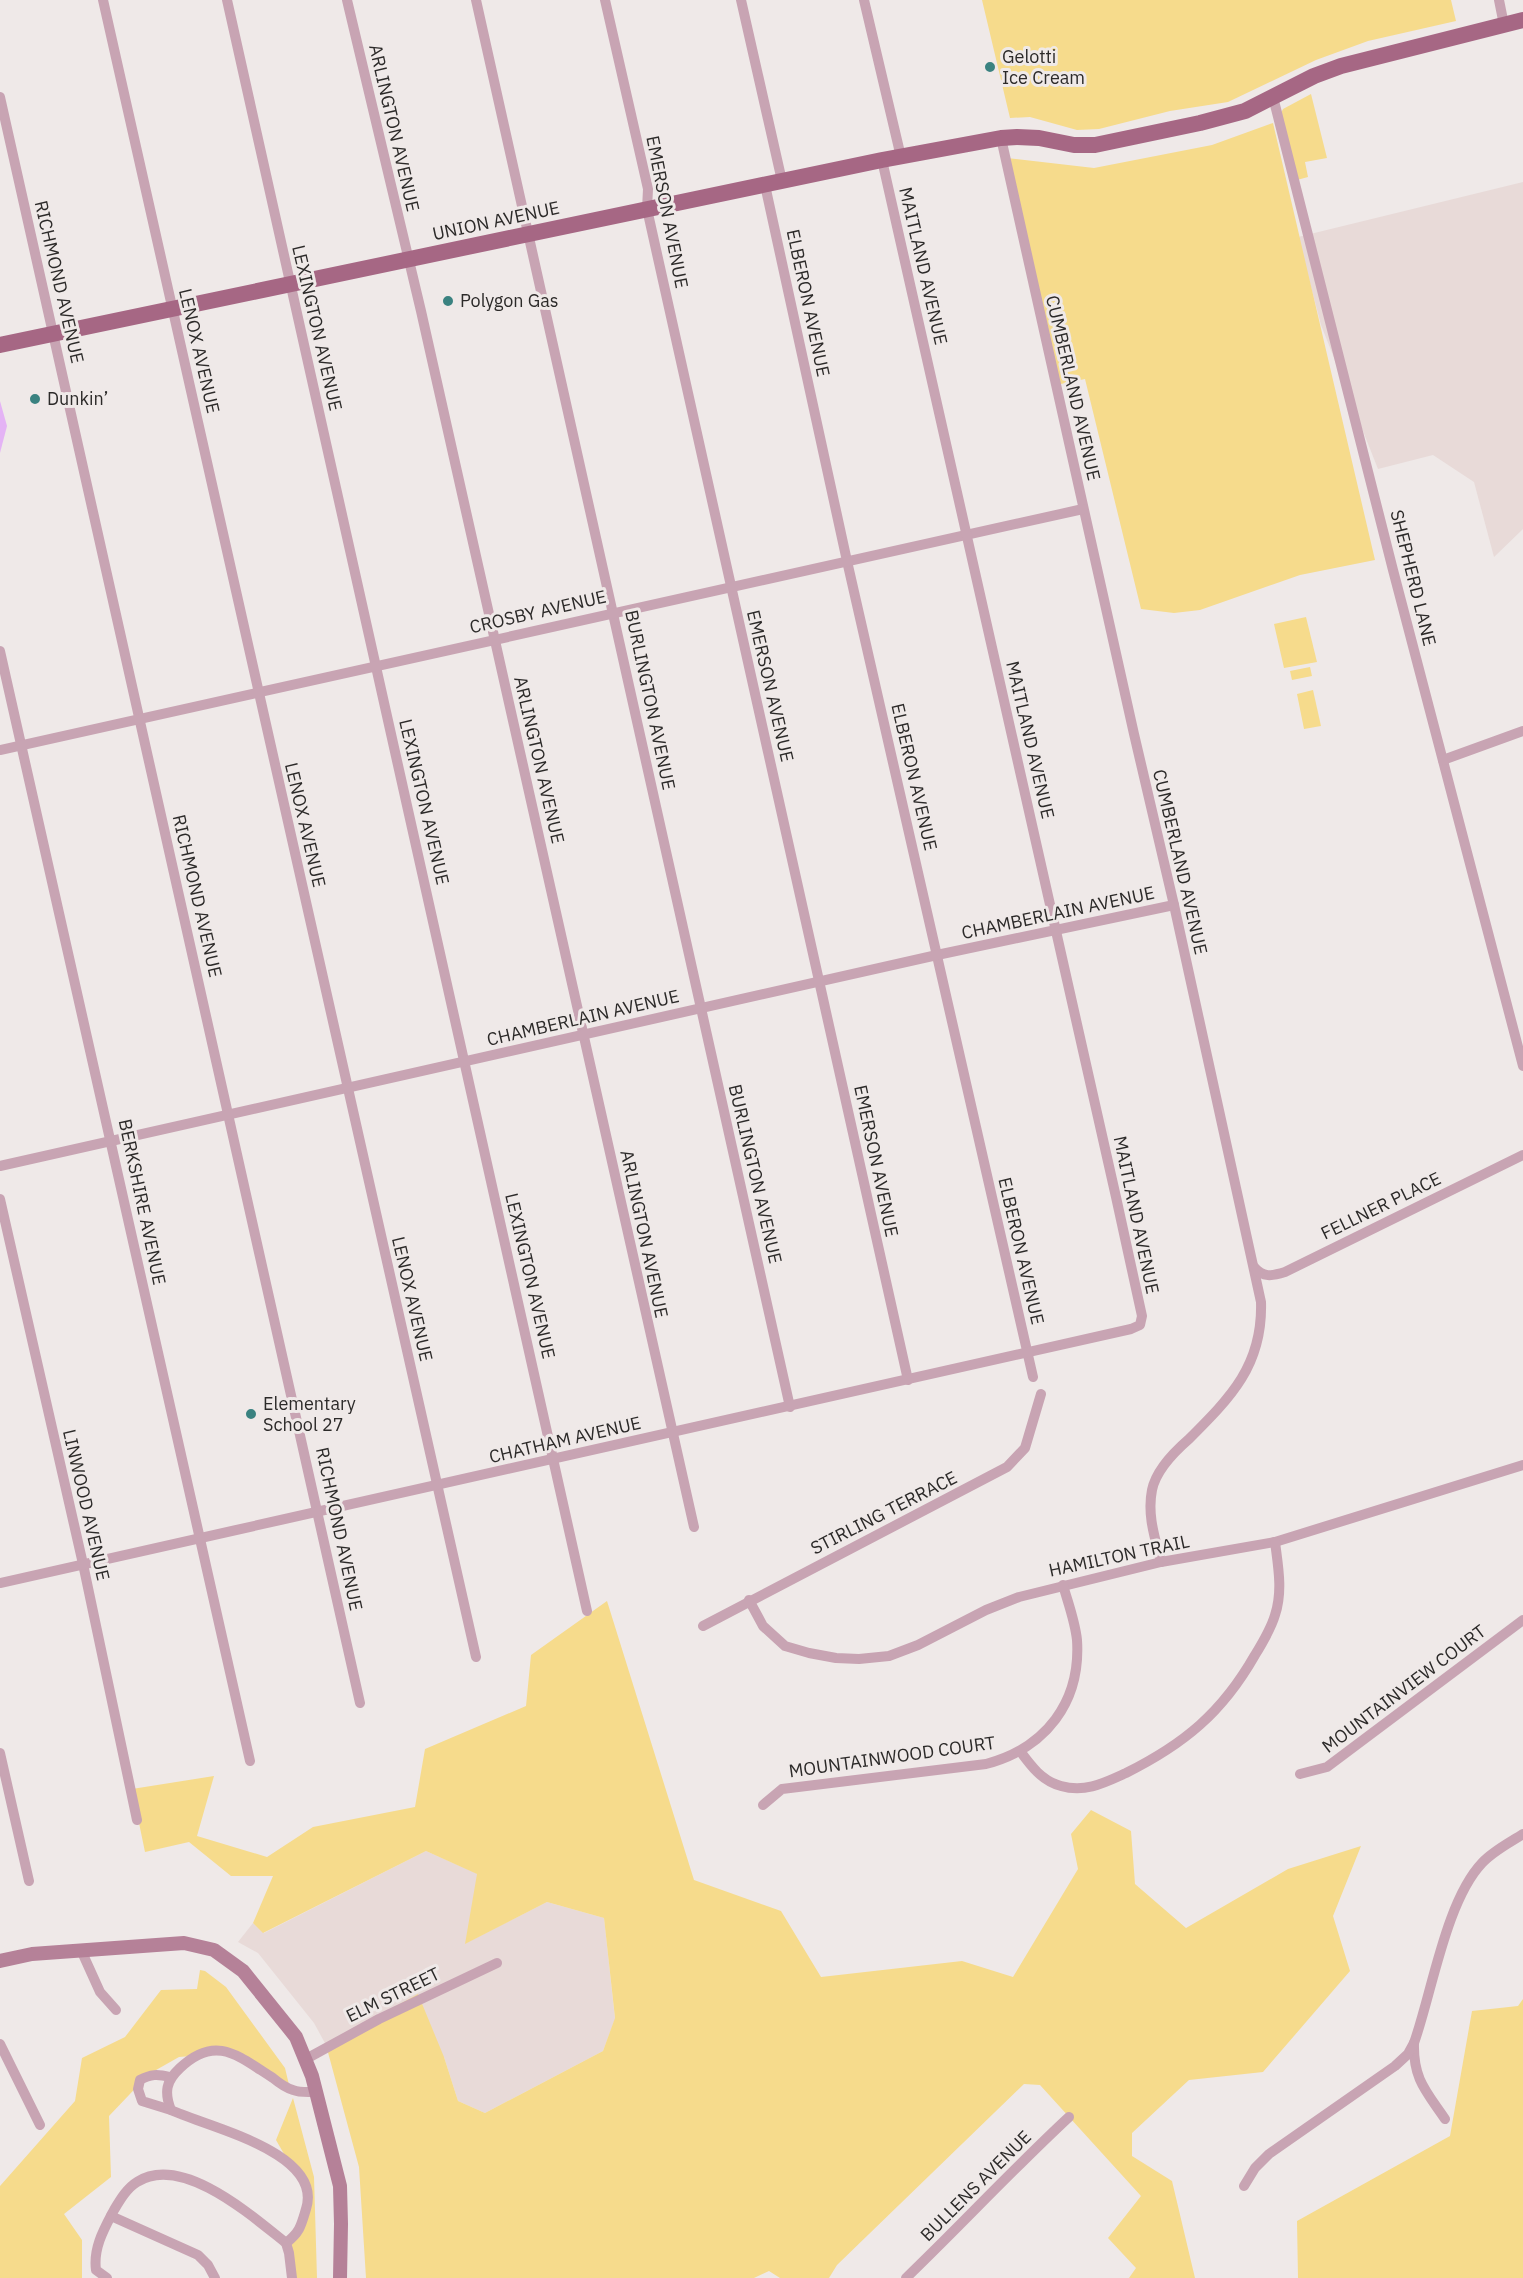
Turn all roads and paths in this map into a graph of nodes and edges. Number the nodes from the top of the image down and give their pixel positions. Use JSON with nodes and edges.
{"nodes":[{"id":1,"x":103,"y":0,"type":"edge"},
{"id":2,"x":227,"y":0,"type":"edge"},
{"id":3,"x":347,"y":0,"type":"edge"},
{"id":4,"x":476,"y":0,"type":"edge"},
{"id":5,"x":604,"y":0,"type":"edge"},
{"id":6,"x":741,"y":0,"type":"edge"},
{"id":7,"x":864,"y":0,"type":"edge"},
{"id":8,"x":1499,"y":0,"type":"edge"},
{"id":9,"x":1523,"y":20,"type":"edge"},
{"id":10,"x":1504,"y":25,"type":"junction"},
{"id":11,"x":0,"y":97,"type":"edge"},
{"id":12,"x":1273,"y":97,"type":"junction"},
{"id":13,"x":1000,"y":138,"type":"junction"},
{"id":14,"x":901,"y":157,"type":"junction"},
{"id":15,"x":882,"y":160,"type":"junction"},
{"id":16,"x":782,"y":181,"type":"junction"},
{"id":17,"x":765,"y":185,"type":"junction"},
{"id":18,"x":647,"y":209,"type":"junction"},
{"id":19,"x":529,"y":234,"type":"junction"},
{"id":20,"x":408,"y":259,"type":"junction"},
{"id":21,"x":291,"y":284,"type":"junction"},
{"id":22,"x":172,"y":308,"type":"junction"},
{"id":23,"x":54,"y":333,"type":"junction"},
{"id":24,"x":0,"y":345,"type":"edge"},
{"id":25,"x":1083,"y":509,"type":"junction"},
{"id":26,"x":967,"y":533,"type":"junction"},
{"id":27,"x":848,"y":561,"type":"junction"},
{"id":28,"x":730,"y":587,"type":"junction"},
{"id":29,"x":614,"y":612,"type":"junction"},
{"id":30,"x":495,"y":639,"type":"junction"},
{"id":31,"x":0,"y":651,"type":"edge"},
{"id":32,"x":376,"y":665,"type":"junction"},
{"id":33,"x":258,"y":691,"type":"junction"},
{"id":34,"x":140,"y":718,"type":"junction"},
{"id":35,"x":1523,"y":731,"type":"edge"},
{"id":36,"x":23,"y":744,"type":"junction"},
{"id":37,"x":0,"y":750,"type":"edge"},
{"id":38,"x":1443,"y":760,"type":"junction"},
{"id":39,"x":1174,"y":905,"type":"junction"},
{"id":40,"x":1056,"y":930,"type":"junction"},
{"id":41,"x":937,"y":955,"type":"junction"},
{"id":42,"x":820,"y":982,"type":"junction"},
{"id":43,"x":701,"y":1009,"type":"junction"},
{"id":44,"x":584,"y":1035,"type":"junction"},
{"id":45,"x":465,"y":1062,"type":"junction"},
{"id":46,"x":1523,"y":1066,"type":"edge"},
{"id":47,"x":348,"y":1088,"type":"junction"},
{"id":48,"x":229,"y":1115,"type":"junction"},
{"id":49,"x":111,"y":1141,"type":"junction"},
{"id":50,"x":1523,"y":1155,"type":"edge"},
{"id":51,"x":0,"y":1166,"type":"edge"},
{"id":52,"x":0,"y":1199,"type":"edge"},
{"id":53,"x":1254,"y":1267,"type":"junction"},
{"id":54,"x":1138,"y":1327,"type":"joint"},
{"id":55,"x":1027,"y":1352,"type":"junction"},
{"id":56,"x":1033,"y":1377,"type":"dead end"},
{"id":57,"x":908,"y":1380,"type":"junction"},
{"id":58,"x":1041,"y":1394,"type":"dead end"},
{"id":59,"x":790,"y":1407,"type":"junction"},
{"id":60,"x":672,"y":1433,"type":"junction"},
{"id":61,"x":554,"y":1459,"type":"junction"},
{"id":62,"x":1523,"y":1465,"type":"edge"},
{"id":63,"x":437,"y":1485,"type":"junction"},
{"id":64,"x":318,"y":1511,"type":"junction"},
{"id":65,"x":694,"y":1527,"type":"dead end"},
{"id":66,"x":200,"y":1538,"type":"junction"},
{"id":67,"x":1275,"y":1542,"type":"junction"},
{"id":68,"x":1161,"y":1562,"type":"junction"},
{"id":69,"x":83,"y":1564,"type":"junction"},
{"id":70,"x":0,"y":1583,"type":"edge"},
{"id":71,"x":1063,"y":1585,"type":"junction"},
{"id":72,"x":749,"y":1600,"type":"junction"},
{"id":73,"x":587,"y":1611,"type":"dead end"},
{"id":74,"x":1523,"y":1620,"type":"edge"},
{"id":75,"x":703,"y":1626,"type":"dead end"},
{"id":76,"x":476,"y":1657,"type":"dead end"},
{"id":77,"x":360,"y":1703,"type":"dead end"},
{"id":78,"x":1020,"y":1751,"type":"junction"},
{"id":79,"x":0,"y":1753,"type":"edge"},
{"id":80,"x":250,"y":1761,"type":"dead end"},
{"id":81,"x":1300,"y":1774,"type":"dead end"},
{"id":82,"x":763,"y":1805,"type":"dead end"},
{"id":83,"x":138,"y":1820,"type":"dead end"},
{"id":84,"x":1523,"y":1834,"type":"edge"},
{"id":85,"x":29,"y":1881,"type":"dead end"},
{"id":86,"x":81,"y":1950,"type":"junction"},
{"id":87,"x":0,"y":1961,"type":"edge"},
{"id":88,"x":497,"y":1963,"type":"dead end"},
{"id":89,"x":116,"y":2010,"type":"dead end"},
{"id":90,"x":1414,"y":2043,"type":"junction"},
{"id":91,"x":0,"y":2044,"type":"edge"},
{"id":92,"x":306,"y":2058,"type":"junction"},
{"id":93,"x":170,"y":2078,"type":"junction"},
{"id":94,"x":316,"y":2092,"type":"junction"},
{"id":95,"x":171,"y":2109,"type":"junction"},
{"id":96,"x":1069,"y":2117,"type":"dead end"},
{"id":97,"x":1445,"y":2119,"type":"dead end"},
{"id":98,"x":40,"y":2125,"type":"dead end"},
{"id":99,"x":1244,"y":2186,"type":"dead end"},
{"id":100,"x":111,"y":2216,"type":"junction"},
{"id":101,"x":286,"y":2243,"type":"junction"},
{"id":102,"x":107,"y":2278,"type":"edge"},
{"id":103,"x":215,"y":2278,"type":"edge"},
{"id":104,"x":292,"y":2278,"type":"edge"},
{"id":105,"x":340,"y":2278,"type":"edge"},
{"id":106,"x":906,"y":2278,"type":"edge"}],
"edges":[{"from":1,"to":22,"type":"street","name":"LENOX AVENUE"},
{"from":2,"to":21,"type":"street","name":"LEXINGTON AVENUE"},
{"from":3,"to":20,"type":"street","name":"ARLINGTON AVENUE"},
{"from":4,"to":19,"type":"street","name":"BURLINGTON AVENUE"},
{"from":5,"to":18,"type":"street","name":"EMERSON AVENUE"},
{"from":6,"to":16,"type":"street"},
{"from":7,"to":14,"type":"street"},
{"from":8,"to":10,"type":"street"},
{"from":9,"to":10,"type":"main road","name":"UNION AVENUE"},
{"from":10,"to":12,"type":"main road","name":"UNION AVENUE"},
{"from":11,"to":23,"type":"street","name":"RICHMOND AVENUE"},
{"from":12,"to":13,"type":"main road","name":"UNION AVENUE"},
{"from":12,"to":38,"type":"street","name":"SHEPHERD LANE"},
{"from":13,"to":14,"type":"main road","name":"UNION AVENUE"},
{"from":13,"to":25,"type":"street","name":"CUMBERLAND AVENUE"},
{"from":14,"to":15,"type":"main road","name":"UNION AVENUE"},
{"from":15,"to":16,"type":"main road","name":"UNION AVENUE"},
{"from":15,"to":26,"type":"street","name":"MAITLAND AVENUE"},
{"from":16,"to":17,"type":"main road","name":"UNION AVENUE"},
{"from":17,"to":18,"type":"main road","name":"UNION AVENUE"},
{"from":17,"to":27,"type":"street","name":"ELBERON AVENUE"},
{"from":18,"to":19,"type":"main road","name":"UNION AVENUE"},
{"from":18,"to":28,"type":"street","name":"EMERSON AVENUE"},
{"from":19,"to":20,"type":"main road","name":"UNION AVENUE"},
{"from":19,"to":29,"type":"street","name":"BURLINGTON AVENUE"},
{"from":20,"to":21,"type":"main road","name":"UNION AVENUE"},
{"from":20,"to":30,"type":"street","name":"ARLINGTON AVENUE"},
{"from":21,"to":22,"type":"main road","name":"UNION AVENUE"},
{"from":21,"to":32,"type":"street","name":"LEXINGTON AVENUE"},
{"from":22,"to":23,"type":"main road","name":"UNION AVENUE"},
{"from":22,"to":33,"type":"street","name":"LENOX AVENUE"},
{"from":23,"to":24,"type":"main road","name":"UNION AVENUE"},
{"from":23,"to":34,"type":"street","name":"RICHMOND AVENUE"},
{"from":25,"to":26,"type":"street","name":"CROSBY AVENUE"},
{"from":25,"to":39,"type":"street","name":"CUMBERLAND AVENUE"},
{"from":26,"to":27,"type":"street","name":"CROSBY AVENUE"},
{"from":26,"to":40,"type":"street","name":"MAITLAND AVENUE"},
{"from":27,"to":28,"type":"street","name":"CROSBY AVENUE"},
{"from":27,"to":41,"type":"street","name":"ELBERON AVENUE"},
{"from":28,"to":29,"type":"street","name":"CROSBY AVENUE"},
{"from":28,"to":42,"type":"street","name":"EMERSON AVENUE"},
{"from":29,"to":30,"type":"street","name":"CROSBY AVENUE"},
{"from":29,"to":43,"type":"street","name":"BURLINGTON AVENUE"},
{"from":30,"to":32,"type":"street","name":"CROSBY AVENUE"},
{"from":30,"to":44,"type":"street","name":"ARLINGTON AVENUE"},
{"from":31,"to":36,"type":"street","name":"BERKSHIRE AVENUE"},
{"from":32,"to":33,"type":"street","name":"CROSBY AVENUE"},
{"from":32,"to":45,"type":"street","name":"LEXINGTON AVENUE"},
{"from":33,"to":34,"type":"street","name":"CROSBY AVENUE"},
{"from":33,"to":47,"type":"street","name":"LENOX AVENUE"},
{"from":34,"to":36,"type":"street","name":"CROSBY AVENUE"},
{"from":34,"to":48,"type":"street","name":"RICHMOND AVENUE"},
{"from":35,"to":38,"type":"street"},
{"from":36,"to":37,"type":"street","name":"CROSBY AVENUE"},
{"from":36,"to":49,"type":"street","name":"BERKSHIRE AVENUE"},
{"from":38,"to":46,"type":"street","name":"SHEPHERD LANE"},
{"from":39,"to":40,"type":"street","name":"CHAMBERLAIN AVENUE"},
{"from":39,"to":53,"type":"street","name":"CUMBERLAND AVENUE"},
{"from":40,"to":41,"type":"street","name":"CHAMBERLAIN AVENUE"},
{"from":40,"to":54,"type":"street","name":"MAITLAND AVENUE"},
{"from":41,"to":42,"type":"street","name":"CHAMBERLAIN AVENUE"},
{"from":41,"to":55,"type":"street","name":"ELBERON AVENUE"},
{"from":42,"to":43,"type":"street","name":"CHAMBERLAIN AVENUE"},
{"from":42,"to":57,"type":"street","name":"EMERSON AVENUE"},
{"from":43,"to":44,"type":"street","name":"CHAMBERLAIN AVENUE"},
{"from":43,"to":59,"type":"street","name":"BURLINGTON AVENUE"},
{"from":44,"to":45,"type":"street","name":"CHAMBERLAIN AVENUE"},
{"from":44,"to":60,"type":"street","name":"ARLINGTON AVENUE"},
{"from":45,"to":47,"type":"street","name":"CHAMBERLAIN AVENUE"},
{"from":45,"to":61,"type":"street","name":"LEXINGTON AVENUE"},
{"from":47,"to":48,"type":"street","name":"CHAMBERLAIN AVENUE"},
{"from":47,"to":63,"type":"street","name":"LENOX AVENUE"},
{"from":48,"to":49,"type":"street","name":"CHAMBERLAIN AVENUE"},
{"from":48,"to":64,"type":"street","name":"RICHMOND AVENUE"},
{"from":49,"to":51,"type":"street","name":"CHAMBERLAIN AVENUE"},
{"from":49,"to":66,"type":"street","name":"BERKSHIRE AVENUE"},
{"from":50,"to":53,"type":"street","name":"FELLNER PLACE"},
{"from":52,"to":69,"type":"street","name":"LINWOOD AVENUE"},
{"from":53,"to":68,"type":"street","name":"CUMBERLAND AVENUE"},
{"from":54,"to":55,"type":"street","name":"CHATHAM AVENUE"},
{"from":55,"to":56,"type":"street","name":"ELBERON AVENUE"},
{"from":55,"to":57,"type":"street","name":"CHATHAM AVENUE"},
{"from":57,"to":59,"type":"street","name":"CHATHAM AVENUE"},
{"from":58,"to":72,"type":"street","name":"STIRLING TERRACE"},
{"from":59,"to":60,"type":"street","name":"CHATHAM AVENUE"},
{"from":60,"to":61,"type":"street","name":"CHATHAM AVENUE"},
{"from":60,"to":65,"type":"street","name":"ARLINGTON AVENUE"},
{"from":61,"to":63,"type":"street","name":"CHATHAM AVENUE"},
{"from":61,"to":73,"type":"street","name":"LEXINGTON AVENUE"},
{"from":62,"to":67,"type":"street","name":"HAMILTON TRAIL"},
{"from":63,"to":64,"type":"street","name":"CHATHAM AVENUE"},
{"from":63,"to":76,"type":"street","name":"LENOX AVENUE"},
{"from":64,"to":66,"type":"street","name":"CHATHAM AVENUE"},
{"from":64,"to":77,"type":"street","name":"RICHMOND AVENUE"},
{"from":66,"to":69,"type":"street","name":"CHATHAM AVENUE"},
{"from":66,"to":80,"type":"street","name":"BERKSHIRE AVENUE"},
{"from":67,"to":68,"type":"street","name":"HAMILTON TRAIL"},
{"from":67,"to":78,"type":"street"},
{"from":68,"to":71,"type":"street","name":"HAMILTON TRAIL"},
{"from":69,"to":70,"type":"street","name":"CHATHAM AVENUE"},
{"from":69,"to":83,"type":"street","name":"LINWOOD AVENUE"},
{"from":71,"to":72,"type":"street","name":"HAMILTON TRAIL"},
{"from":71,"to":78,"type":"street","name":"MOUNTAINWOOD COURT"},
{"from":72,"to":75,"type":"street","name":"STIRLING TERRACE"},
{"from":74,"to":81,"type":"street","name":"MOUNTAINVIEW COURT"},
{"from":78,"to":82,"type":"street","name":"MOUNTAINWOOD COURT"},
{"from":79,"to":85,"type":"street"},
{"from":84,"to":90,"type":"street"},
{"from":86,"to":87,"type":"main road"},
{"from":86,"to":89,"type":"street"},
{"from":86,"to":92,"type":"main road"},
{"from":88,"to":92,"type":"street","name":"ELM STREET"},
{"from":90,"to":97,"type":"street"},
{"from":90,"to":99,"type":"street"},
{"from":91,"to":98,"type":"street"},
{"from":92,"to":94,"type":"main road"},
{"from":93,"to":94,"type":"street"},
{"from":93,"to":95,"type":"street"},
{"from":93,"to":95,"type":"street"},
{"from":94,"to":105,"type":"main road"},
{"from":95,"to":101,"type":"street"},
{"from":96,"to":106,"type":"street","name":"BULLENS AVENUE"},
{"from":100,"to":101,"type":"street"},
{"from":100,"to":102,"type":"street"},
{"from":100,"to":103,"type":"street"},
{"from":101,"to":104,"type":"street"}]}
